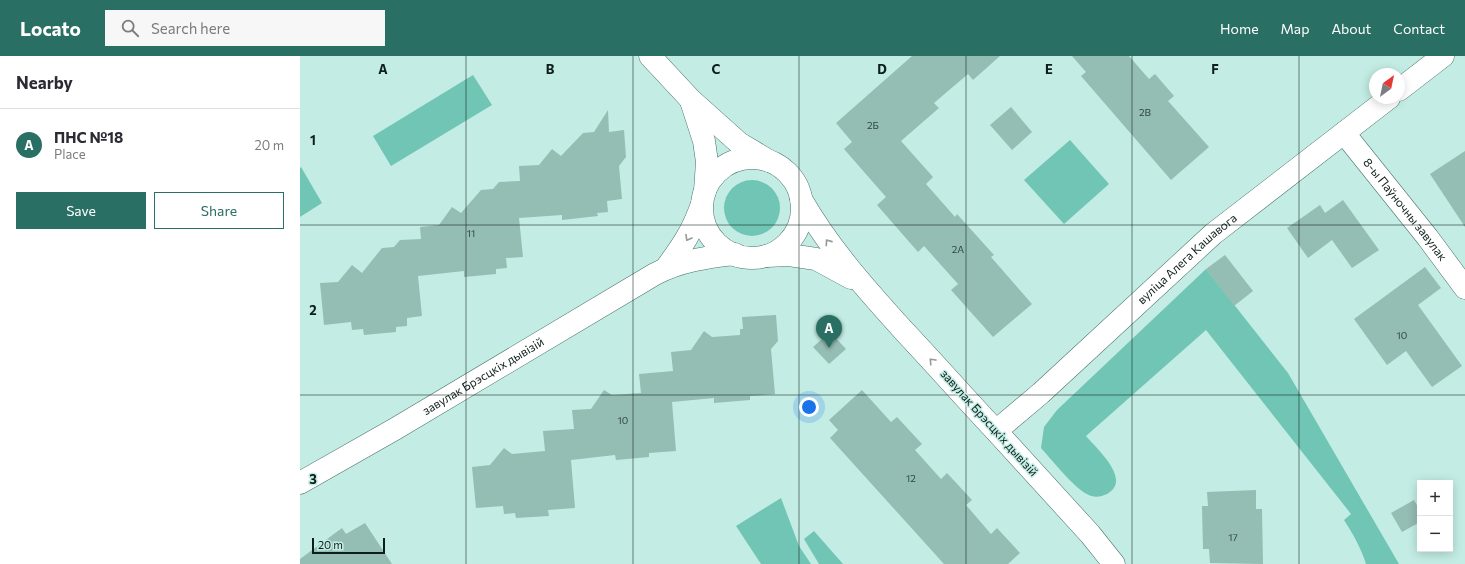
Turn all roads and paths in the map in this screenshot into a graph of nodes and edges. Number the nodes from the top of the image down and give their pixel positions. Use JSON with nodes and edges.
{"nodes":[{"id":1,"x":650,"y":56,"type":"edge"},
{"id":2,"x":1443,"y":56,"type":"edge"},
{"id":3,"x":1405,"y":85,"type":"edge"},
{"id":4,"x":691,"y":100,"type":"junction"},
{"id":5,"x":1381,"y":104,"type":"edge"},
{"id":6,"x":1344,"y":133,"type":"junction"},
{"id":7,"x":769,"y":161,"type":"junction"},
{"id":8,"x":704,"y":197,"type":"junction"},
{"id":9,"x":801,"y":199,"type":"junction"},
{"id":10,"x":735,"y":254,"type":"junction"},
{"id":11,"x":761,"y":257,"type":"junction"},
{"id":12,"x":666,"y":268,"type":"junction"},
{"id":13,"x":861,"y":284,"type":"junction"},
{"id":14,"x":1465,"y":288,"type":"edge"},
{"id":15,"x":996,"y":431,"type":"junction"},
{"id":16,"x":300,"y":482,"type":"edge"},
{"id":17,"x":1114,"y":564,"type":"edge"}],
"edges":[{"from":1,"to":4,"type":"street","name":"завулак Брэсцкіх дывізій"},
{"from":2,"to":3,"type":"street"},
{"from":4,"to":7,"type":"street","name":"завулак Брэсцкіх дывізій"},
{"from":4,"to":8,"type":"street","name":"завулак Брэсцкіх дывізій"},
{"from":5,"to":6,"type":"street","name":"вуліца Алега Кашавога"},
{"from":6,"to":14,"type":"street","name":"8-ы Паўночны завулак"},
{"from":6,"to":15,"type":"street","name":"вуліца Алега Кашавога"},
{"from":7,"to":8,"type":"street"},
{"from":7,"to":9,"type":"street"},
{"from":8,"to":10,"type":"street"},
{"from":8,"to":12,"type":"street","name":"завулак Брэсцкіх дывізій","one_way":true},
{"from":9,"to":11,"type":"street"},
{"from":13,"to":9,"type":"street","name":"завулак Брэсцкіх дывізій","one_way":true},
{"from":10,"to":11,"type":"street"},
{"from":10,"to":12,"type":"street","name":"завулак Брэсцкіх дывізій"},
{"from":11,"to":13,"type":"street","name":"завулак Брэсцкіх дывізій"},
{"from":12,"to":16,"type":"street","name":"завулак Брэсцкіх дывізій"},
{"from":15,"to":13,"type":"street","name":"завулак Брэсцкіх дывізій","one_way":true},
{"from":15,"to":17,"type":"street","name":"завулак Брэсцкіх дывізій"}]}
